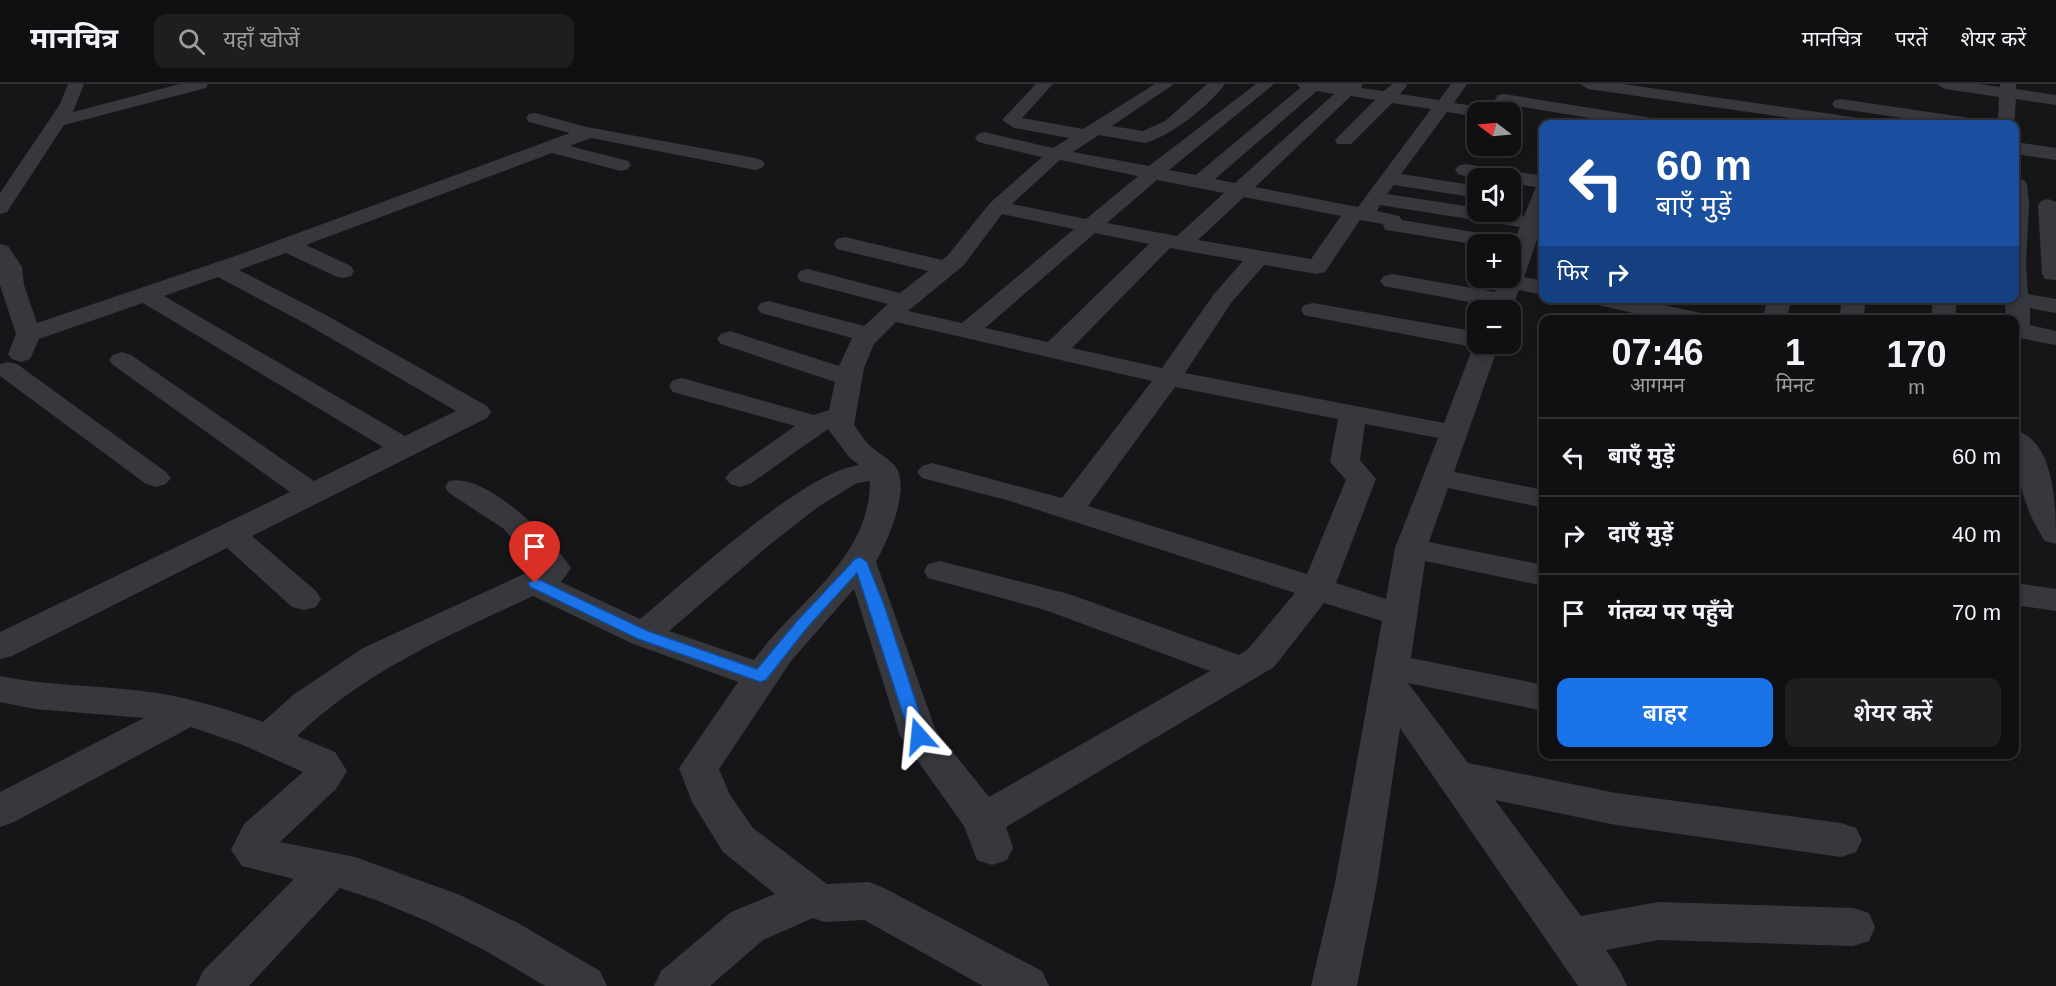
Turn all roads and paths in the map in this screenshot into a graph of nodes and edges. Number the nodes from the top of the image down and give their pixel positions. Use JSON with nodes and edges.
{"nodes":[{"id":1,"x":76,"y":84,"type":"edge"},
{"id":2,"x":201,"y":84,"type":"edge"},
{"id":3,"x":1045,"y":84,"type":"edge"},
{"id":4,"x":1166,"y":84,"type":"edge"},
{"id":5,"x":1217,"y":84,"type":"edge"},
{"id":6,"x":1266,"y":84,"type":"edge"},
{"id":7,"x":1311,"y":84,"type":"edge"},
{"id":8,"x":1401,"y":84,"type":"edge"},
{"id":9,"x":1459,"y":84,"type":"edge"},
{"id":10,"x":1514,"y":84,"type":"edge"},
{"id":11,"x":1587,"y":84,"type":"edge"},
{"id":12,"x":1705,"y":84,"type":"edge"},
{"id":13,"x":1939,"y":84,"type":"edge"},
{"id":14,"x":1946,"y":84,"type":"edge"},
{"id":15,"x":1351,"y":88,"type":"edge"},
{"id":16,"x":2008,"y":88,"type":"edge"},
{"id":17,"x":1388,"y":97,"type":"junction"},
{"id":18,"x":2056,"y":100,"type":"edge"},
{"id":19,"x":1503,"y":102,"type":"edge"},
{"id":20,"x":1443,"y":106,"type":"junction"},
{"id":21,"x":1867,"y":108,"type":"edge"},
{"id":22,"x":1467,"y":110,"type":"edge"},
{"id":23,"x":1521,"y":110,"type":"edge"},
{"id":24,"x":535,"y":118,"type":"dead end"},
{"id":25,"x":1521,"y":119,"type":"edge"},
{"id":26,"x":1576,"y":119,"type":"edge"},
{"id":27,"x":1592,"y":120,"type":"edge"},
{"id":28,"x":1941,"y":120,"type":"edge"},
{"id":29,"x":1947,"y":120,"type":"edge"},
{"id":30,"x":2007,"y":120,"type":"edge"},
{"id":31,"x":58,"y":121,"type":"junction"},
{"id":32,"x":1539,"y":122,"type":"edge"},
{"id":33,"x":2019,"y":131,"type":"edge"},
{"id":34,"x":588,"y":132,"type":"junction"},
{"id":35,"x":1091,"y":132,"type":"junction"},
{"id":36,"x":2056,"y":137,"type":"edge"},
{"id":37,"x":984,"y":138,"type":"dead end"},
{"id":38,"x":524,"y":139,"type":"dead end"},
{"id":39,"x":1344,"y":140,"type":"dead end"},
{"id":40,"x":551,"y":146,"type":"junction"},
{"id":41,"x":2019,"y":149,"type":"edge"},
{"id":42,"x":1056,"y":154,"type":"junction"},
{"id":43,"x":2056,"y":154,"type":"edge"},
{"id":44,"x":480,"y":155,"type":"dead end"},
{"id":45,"x":1532,"y":161,"type":"dead end"},
{"id":46,"x":508,"y":163,"type":"junction"},
{"id":47,"x":755,"y":164,"type":"dead end"},
{"id":48,"x":621,"y":165,"type":"dead end"},
{"id":49,"x":1153,"y":173,"type":"junction"},
{"id":50,"x":1388,"y":177,"type":"junction"},
{"id":51,"x":1200,"y":182,"type":"junction"},
{"id":52,"x":1239,"y":190,"type":"junction"},
{"id":53,"x":1467,"y":190,"type":"edge"},
{"id":54,"x":1539,"y":190,"type":"edge"},
{"id":55,"x":1539,"y":192,"type":"edge"},
{"id":56,"x":2019,"y":193,"type":"edge"},
{"id":57,"x":1521,"y":195,"type":"edge"},
{"id":58,"x":2053,"y":201,"type":"edge"},
{"id":59,"x":997,"y":207,"type":"junction"},
{"id":60,"x":0,"y":208,"type":"edge"},
{"id":61,"x":1364,"y":208,"type":"junction"},
{"id":62,"x":1537,"y":223,"type":"edge"},
{"id":63,"x":1090,"y":226,"type":"junction"},
{"id":64,"x":1467,"y":236,"type":"edge"},
{"id":65,"x":1521,"y":238,"type":"edge"},
{"id":66,"x":1173,"y":242,"type":"junction"},
{"id":67,"x":845,"y":244,"type":"dead end"},
{"id":68,"x":288,"y":245,"type":"junction"},
{"id":69,"x":1260,"y":257,"type":"junction"},
{"id":70,"x":4,"y":263,"type":"edge"},
{"id":71,"x":946,"y":268,"type":"junction"},
{"id":72,"x":2019,"y":268,"type":"edge"},
{"id":73,"x":220,"y":269,"type":"junction"},
{"id":74,"x":342,"y":271,"type":"dead end"},
{"id":75,"x":2055,"y":274,"type":"edge"},
{"id":76,"x":808,"y":276,"type":"dead end"},
{"id":77,"x":1392,"y":281,"type":"dead end"},
{"id":78,"x":1539,"y":289,"type":"edge"},
{"id":79,"x":146,"y":295,"type":"junction"},
{"id":80,"x":1505,"y":297,"type":"edge"},
{"id":81,"x":2019,"y":298,"type":"joint"},
{"id":82,"x":1620,"y":303,"type":"edge"},
{"id":83,"x":2056,"y":306,"type":"edge"},
{"id":84,"x":770,"y":308,"type":"dead end"},
{"id":85,"x":898,"y":308,"type":"junction"},
{"id":86,"x":1313,"y":310,"type":"dead end"},
{"id":87,"x":1677,"y":315,"type":"edge"},
{"id":88,"x":967,"y":331,"type":"junction"},
{"id":89,"x":28,"y":334,"type":"junction"},
{"id":90,"x":868,"y":335,"type":"junction"},
{"id":91,"x":1467,"y":338,"type":"edge"},
{"id":92,"x":2056,"y":338,"type":"edge"},
{"id":93,"x":730,"y":339,"type":"dead end"},
{"id":94,"x":1054,"y":351,"type":"junction"},
{"id":95,"x":1483,"y":354,"type":"edge"},
{"id":96,"x":122,"y":360,"type":"dead end"},
{"id":97,"x":4,"y":373,"type":"edge"},
{"id":98,"x":1169,"y":377,"type":"junction"},
{"id":99,"x":849,"y":378,"type":"junction"},
{"id":100,"x":682,"y":386,"type":"dead end"},
{"id":101,"x":1353,"y":413,"type":"junction"},
{"id":102,"x":830,"y":418,"type":"junction"},
{"id":103,"x":1453,"y":433,"type":"junction"},
{"id":104,"x":2019,"y":442,"type":"edge"},
{"id":105,"x":404,"y":448,"type":"junction"},
{"id":106,"x":884,"y":471,"type":"junction"},
{"id":107,"x":932,"y":472,"type":"dead end"},
{"id":108,"x":1437,"y":477,"type":"junction"},
{"id":109,"x":156,"y":478,"type":"dead end"},
{"id":110,"x":740,"y":478,"type":"dead end"},
{"id":111,"x":460,"y":487,"type":"dead end"},
{"id":112,"x":313,"y":494,"type":"junction"},
{"id":113,"x":1539,"y":498,"type":"edge"},
{"id":114,"x":1069,"y":510,"type":"junction"},
{"id":115,"x":2056,"y":534,"type":"edge"},
{"id":116,"x":232,"y":535,"type":"junction"},
{"id":117,"x":1411,"y":548,"type":"junction"},
{"id":118,"x":860,"y":562,"type":"junction"},
{"id":119,"x":940,"y":571,"type":"dead end"},
{"id":120,"x":1539,"y":575,"type":"edge"},
{"id":121,"x":535,"y":583,"type":"junction"},
{"id":122,"x":1317,"y":589,"type":"junction"},
{"id":123,"x":2019,"y":595,"type":"edge"},
{"id":124,"x":304,"y":599,"type":"dead end"},
{"id":125,"x":2056,"y":600,"type":"edge"},
{"id":126,"x":1400,"y":615,"type":"junction"},
{"id":127,"x":643,"y":635,"type":"junction"},
{"id":128,"x":0,"y":648,"type":"edge"},
{"id":129,"x":1242,"y":669,"type":"junction"},
{"id":130,"x":1389,"y":675,"type":"junction"},
{"id":131,"x":760,"y":676,"type":"junction"},
{"id":132,"x":0,"y":689,"type":"edge"},
{"id":133,"x":1539,"y":697,"type":"edge"},
{"id":134,"x":187,"y":712,"type":"junction"},
{"id":135,"x":269,"y":739,"type":"junction"},
{"id":136,"x":1455,"y":776,"type":"junction"},
{"id":137,"x":0,"y":811,"type":"edge"},
{"id":138,"x":1841,"y":840,"type":"dead end"},
{"id":139,"x":331,"y":869,"type":"junction"},
{"id":140,"x":812,"y":898,"type":"junction"},
{"id":141,"x":1853,"y":927,"type":"dead end"},
{"id":142,"x":1571,"y":937,"type":"junction"},
{"id":143,"x":219,"y":986,"type":"edge"},
{"id":144,"x":584,"y":986,"type":"edge"},
{"id":145,"x":676,"y":986,"type":"edge"},
{"id":146,"x":1026,"y":986,"type":"edge"},
{"id":147,"x":1334,"y":986,"type":"edge"},
{"id":148,"x":1604,"y":986,"type":"edge"}],
"edges":[{"from":1,"to":31,"type":"street"},
{"from":2,"to":31,"type":"street"},
{"from":3,"to":35,"type":"street"},
{"from":4,"to":35,"type":"street"},
{"from":5,"to":35,"type":"street"},
{"from":6,"to":49,"type":"street"},
{"from":7,"to":15,"type":"street"},
{"from":7,"to":51,"type":"street"},
{"from":8,"to":17,"type":"street"},
{"from":9,"to":20,"type":"street"},
{"from":10,"to":19,"type":"street"},
{"from":11,"to":21,"type":"street"},
{"from":11,"to":26,"type":"street"},
{"from":12,"to":21,"type":"street"},
{"from":13,"to":29,"type":"street"},
{"from":14,"to":16,"type":"street"},
{"from":15,"to":17,"type":"street"},
{"from":15,"to":52,"type":"street"},
{"from":16,"to":18,"type":"street"},
{"from":16,"to":30,"type":"street"},
{"from":17,"to":20,"type":"street"},
{"from":17,"to":39,"type":"street"},
{"from":20,"to":22,"type":"street"},
{"from":20,"to":50,"type":"street"},
{"from":21,"to":28,"type":"street"},
{"from":23,"to":26,"type":"street"},
{"from":24,"to":34,"type":"street"},
{"from":25,"to":32,"type":"street"},
{"from":26,"to":27,"type":"street"},
{"from":31,"to":60,"type":"street"},
{"from":33,"to":36,"type":"street"},
{"from":34,"to":40,"type":"street"},
{"from":34,"to":47,"type":"street"},
{"from":35,"to":42,"type":"street"},
{"from":37,"to":42,"type":"street"},
{"from":38,"to":40,"type":"street"},
{"from":40,"to":46,"type":"street"},
{"from":40,"to":48,"type":"street"},
{"from":41,"to":43,"type":"street"},
{"from":42,"to":49,"type":"street"},
{"from":42,"to":59,"type":"street"},
{"from":44,"to":46,"type":"street"},
{"from":45,"to":54,"type":"street"},
{"from":46,"to":68,"type":"street"},
{"from":49,"to":51,"type":"street"},
{"from":49,"to":63,"type":"street"},
{"from":50,"to":53,"type":"street"},
{"from":50,"to":61,"type":"street"},
{"from":51,"to":52,"type":"street"},
{"from":52,"to":61,"type":"street"},
{"from":52,"to":66,"type":"street"},
{"from":55,"to":57,"type":"street"},
{"from":56,"to":58,"type":"street"},
{"from":58,"to":75,"type":"street"},
{"from":59,"to":63,"type":"street"},
{"from":59,"to":71,"type":"street"},
{"from":61,"to":62,"type":"street"},
{"from":61,"to":64,"type":"street"},
{"from":61,"to":69,"type":"street"},
{"from":62,"to":65,"type":"street"},
{"from":63,"to":66,"type":"street"},
{"from":63,"to":88,"type":"street"},
{"from":66,"to":69,"type":"street"},
{"from":66,"to":94,"type":"street"},
{"from":67,"to":71,"type":"street"},
{"from":68,"to":73,"type":"street"},
{"from":68,"to":74,"type":"street"},
{"from":69,"to":98,"type":"street"},
{"from":70,"to":89,"type":"street"},
{"from":71,"to":85,"type":"street"},
{"from":72,"to":75,"type":"street"},
{"from":73,"to":79,"type":"street"},
{"from":73,"to":105,"type":"street"},
{"from":76,"to":85,"type":"street"},
{"from":77,"to":80,"type":"street"},
{"from":78,"to":80,"type":"street"},
{"from":79,"to":89,"type":"street"},
{"from":79,"to":105,"type":"street"},
{"from":81,"to":83,"type":"street"},
{"from":81,"to":92,"type":"street"},
{"from":82,"to":87,"type":"street"},
{"from":84,"to":90,"type":"street"},
{"from":85,"to":88,"type":"street"},
{"from":85,"to":90,"type":"street"},
{"from":86,"to":91,"type":"street"},
{"from":88,"to":94,"type":"street"},
{"from":89,"to":97,"type":"street"},
{"from":90,"to":99,"type":"street"},
{"from":93,"to":99,"type":"street"},
{"from":94,"to":98,"type":"street"},
{"from":95,"to":103,"type":"street"},
{"from":96,"to":112,"type":"street"},
{"from":97,"to":109,"type":"street"},
{"from":98,"to":101,"type":"street"},
{"from":98,"to":114,"type":"street"},
{"from":99,"to":102,"type":"street"},
{"from":100,"to":102,"type":"street"},
{"from":101,"to":103,"type":"street"},
{"from":101,"to":122,"type":"street"},
{"from":102,"to":106,"type":"street"},
{"from":102,"to":110,"type":"street"},
{"from":103,"to":108,"type":"street"},
{"from":104,"to":115,"type":"street"},
{"from":105,"to":112,"type":"street"},
{"from":106,"to":118,"type":"street"},
{"from":106,"to":127,"type":"street"},
{"from":107,"to":114,"type":"street"},
{"from":108,"to":113,"type":"street"},
{"from":108,"to":117,"type":"street"},
{"from":111,"to":121,"type":"street"},
{"from":112,"to":116,"type":"street"},
{"from":114,"to":122,"type":"street"},
{"from":116,"to":124,"type":"street"},
{"from":116,"to":128,"type":"street"},
{"from":117,"to":120,"type":"street"},
{"from":117,"to":126,"type":"street"},
{"from":118,"to":129,"type":"street"},
{"from":118,"to":131,"type":"street"},
{"from":119,"to":129,"type":"street"},
{"from":121,"to":127,"type":"street"},
{"from":121,"to":135,"type":"street"},
{"from":122,"to":126,"type":"street"},
{"from":122,"to":129,"type":"street"},
{"from":123,"to":125,"type":"street"},
{"from":126,"to":130,"type":"street"},
{"from":127,"to":131,"type":"street"},
{"from":130,"to":133,"type":"street"},
{"from":130,"to":136,"type":"street"},
{"from":130,"to":147,"type":"street"},
{"from":131,"to":140,"type":"street"},
{"from":132,"to":134,"type":"street"},
{"from":134,"to":135,"type":"street"},
{"from":134,"to":137,"type":"street"},
{"from":135,"to":139,"type":"street"},
{"from":136,"to":138,"type":"street"},
{"from":136,"to":142,"type":"street"},
{"from":139,"to":143,"type":"street"},
{"from":139,"to":144,"type":"street"},
{"from":140,"to":145,"type":"street"},
{"from":140,"to":146,"type":"street"},
{"from":141,"to":142,"type":"street"},
{"from":142,"to":148,"type":"street"}]}
